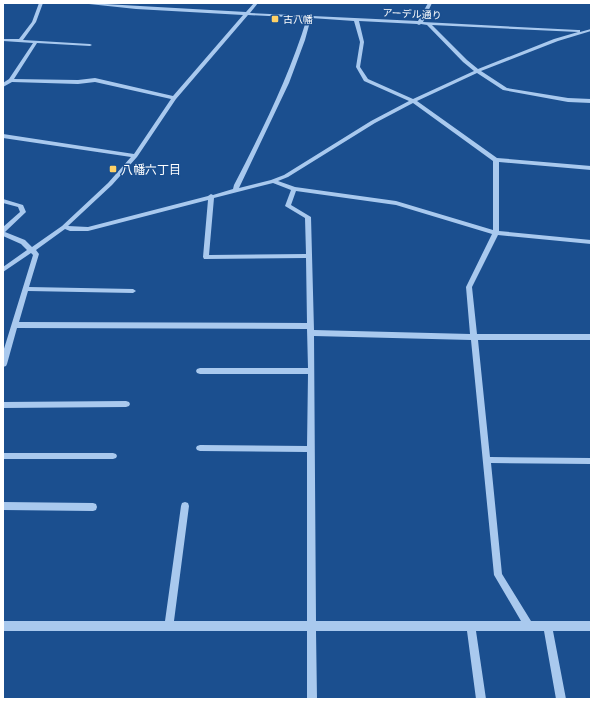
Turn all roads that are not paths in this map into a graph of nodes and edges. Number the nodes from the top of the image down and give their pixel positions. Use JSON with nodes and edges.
{"nodes":[{"id":1,"x":41,"y":3,"type":"edge"},
{"id":2,"x":89,"y":3,"type":"edge"},
{"id":3,"x":256,"y":3,"type":"edge"},
{"id":4,"x":430,"y":3,"type":"edge"},
{"id":5,"x":248,"y":15,"type":"junction"},
{"id":6,"x":309,"y":18,"type":"junction"},
{"id":7,"x":356,"y":20,"type":"junction"},
{"id":8,"x":419,"y":24,"type":"junction"},
{"id":9,"x":429,"y":24,"type":"junction"},
{"id":10,"x":589,"y":31,"type":"edge"},
{"id":11,"x":3,"y":40,"type":"edge"},
{"id":12,"x":20,"y":41,"type":"junction"},
{"id":13,"x":36,"y":42,"type":"junction"},
{"id":14,"x":90,"y":45,"type":"dead end"},
{"id":15,"x":477,"y":71,"type":"junction"},
{"id":16,"x":11,"y":80,"type":"junction"},
{"id":17,"x":3,"y":85,"type":"edge"},
{"id":18,"x":174,"y":98,"type":"junction"},
{"id":19,"x":414,"y":101,"type":"junction"},
{"id":20,"x":591,"y":101,"type":"edge"},
{"id":21,"x":3,"y":136,"type":"edge"},
{"id":22,"x":135,"y":156,"type":"junction"},
{"id":23,"x":496,"y":160,"type":"junction"},
{"id":24,"x":591,"y":168,"type":"edge"},
{"id":25,"x":273,"y":181,"type":"junction"},
{"id":26,"x":236,"y":190,"type":"junction"},
{"id":27,"x":294,"y":190,"type":"junction"},
{"id":28,"x":211,"y":196,"type":"junction"},
{"id":29,"x":3,"y":201,"type":"edge"},
{"id":30,"x":64,"y":227,"type":"junction"},
{"id":31,"x":3,"y":231,"type":"edge"},
{"id":32,"x":496,"y":233,"type":"junction"},
{"id":33,"x":3,"y":234,"type":"edge"},
{"id":34,"x":591,"y":242,"type":"edge"},
{"id":35,"x":33,"y":250,"type":"junction"},
{"id":36,"x":308,"y":256,"type":"junction"},
{"id":37,"x":3,"y":270,"type":"edge"},
{"id":38,"x":26,"y":289,"type":"junction"},
{"id":39,"x":132,"y":291,"type":"dead end"},
{"id":40,"x":15,"y":325,"type":"junction"},
{"id":41,"x":311,"y":330,"type":"junction"},
{"id":42,"x":474,"y":336,"type":"junction"},
{"id":43,"x":591,"y":337,"type":"edge"},
{"id":44,"x":3,"y":364,"type":"edge"},
{"id":45,"x":200,"y":371,"type":"dead end"},
{"id":46,"x":311,"y":371,"type":"junction"},
{"id":47,"x":126,"y":404,"type":"dead end"},
{"id":48,"x":3,"y":405,"type":"edge"},
{"id":49,"x":200,"y":448,"type":"dead end"},
{"id":50,"x":311,"y":448,"type":"junction"},
{"id":51,"x":3,"y":456,"type":"edge"},
{"id":52,"x":113,"y":456,"type":"dead end"},
{"id":53,"x":486,"y":460,"type":"junction"},
{"id":54,"x":591,"y":460,"type":"edge"},
{"id":55,"x":3,"y":506,"type":"edge"},
{"id":56,"x":185,"y":506,"type":"dead end"},
{"id":57,"x":93,"y":507,"type":"dead end"},
{"id":58,"x":3,"y":626,"type":"edge"},
{"id":59,"x":169,"y":626,"type":"junction"},
{"id":60,"x":311,"y":626,"type":"junction"},
{"id":61,"x":471,"y":626,"type":"junction"},
{"id":62,"x":529,"y":626,"type":"junction"},
{"id":63,"x":548,"y":626,"type":"junction"},
{"id":64,"x":591,"y":626,"type":"edge"},
{"id":65,"x":312,"y":699,"type":"edge"},
{"id":66,"x":481,"y":699,"type":"edge"},
{"id":67,"x":561,"y":699,"type":"edge"}],
"edges":[{"from":1,"to":12,"type":"street"},
{"from":2,"to":5,"type":"street","name":"アーデル通り"},
{"from":3,"to":5,"type":"street"},
{"from":4,"to":8,"type":"street"},
{"from":5,"to":6,"type":"street","name":"アーデル通り"},
{"from":5,"to":18,"type":"street"},
{"from":6,"to":7,"type":"street","name":"アーデル通り"},
{"from":6,"to":26,"type":"street"},
{"from":7,"to":8,"type":"street","name":"アーデル通り"},
{"from":7,"to":19,"type":"street"},
{"from":8,"to":9,"type":"street","name":"アーデル通り"},
{"from":9,"to":10,"type":"street","name":"アーデル通り"},
{"from":9,"to":15,"type":"street"},
{"from":10,"to":15,"type":"street"},
{"from":11,"to":12,"type":"street"},
{"from":12,"to":13,"type":"street"},
{"from":13,"to":14,"type":"street"},
{"from":13,"to":16,"type":"street"},
{"from":15,"to":19,"type":"street"},
{"from":15,"to":20,"type":"street"},
{"from":16,"to":17,"type":"street"},
{"from":16,"to":18,"type":"street"},
{"from":18,"to":22,"type":"street"},
{"from":19,"to":23,"type":"street"},
{"from":19,"to":25,"type":"street"},
{"from":21,"to":22,"type":"street"},
{"from":22,"to":30,"type":"street"},
{"from":23,"to":24,"type":"street"},
{"from":23,"to":32,"type":"street"},
{"from":25,"to":26,"type":"street"},
{"from":25,"to":27,"type":"street"},
{"from":26,"to":28,"type":"street"},
{"from":27,"to":32,"type":"street"},
{"from":27,"to":36,"type":"street"},
{"from":28,"to":30,"type":"street"},
{"from":28,"to":36,"type":"street"},
{"from":29,"to":31,"type":"street"},
{"from":30,"to":35,"type":"street"},
{"from":32,"to":34,"type":"street"},
{"from":32,"to":42,"type":"street"},
{"from":33,"to":35,"type":"street"},
{"from":35,"to":37,"type":"street"},
{"from":35,"to":38,"type":"street"},
{"from":36,"to":41,"type":"street"},
{"from":38,"to":39,"type":"street"},
{"from":38,"to":40,"type":"street"},
{"from":40,"to":41,"type":"street"},
{"from":40,"to":44,"type":"street"},
{"from":41,"to":42,"type":"street"},
{"from":41,"to":46,"type":"street"},
{"from":42,"to":43,"type":"street"},
{"from":42,"to":53,"type":"street"},
{"from":45,"to":46,"type":"street"},
{"from":46,"to":50,"type":"street"},
{"from":47,"to":48,"type":"street"},
{"from":49,"to":50,"type":"street"},
{"from":50,"to":60,"type":"street"},
{"from":51,"to":52,"type":"street"},
{"from":53,"to":54,"type":"street"},
{"from":53,"to":62,"type":"street"},
{"from":55,"to":57,"type":"street"},
{"from":56,"to":59,"type":"street"},
{"from":58,"to":59,"type":"street"},
{"from":59,"to":60,"type":"street"},
{"from":60,"to":61,"type":"street"},
{"from":60,"to":65,"type":"street"},
{"from":61,"to":62,"type":"street"},
{"from":61,"to":66,"type":"street"},
{"from":62,"to":63,"type":"street"},
{"from":63,"to":64,"type":"street"},
{"from":63,"to":67,"type":"street"}]}
